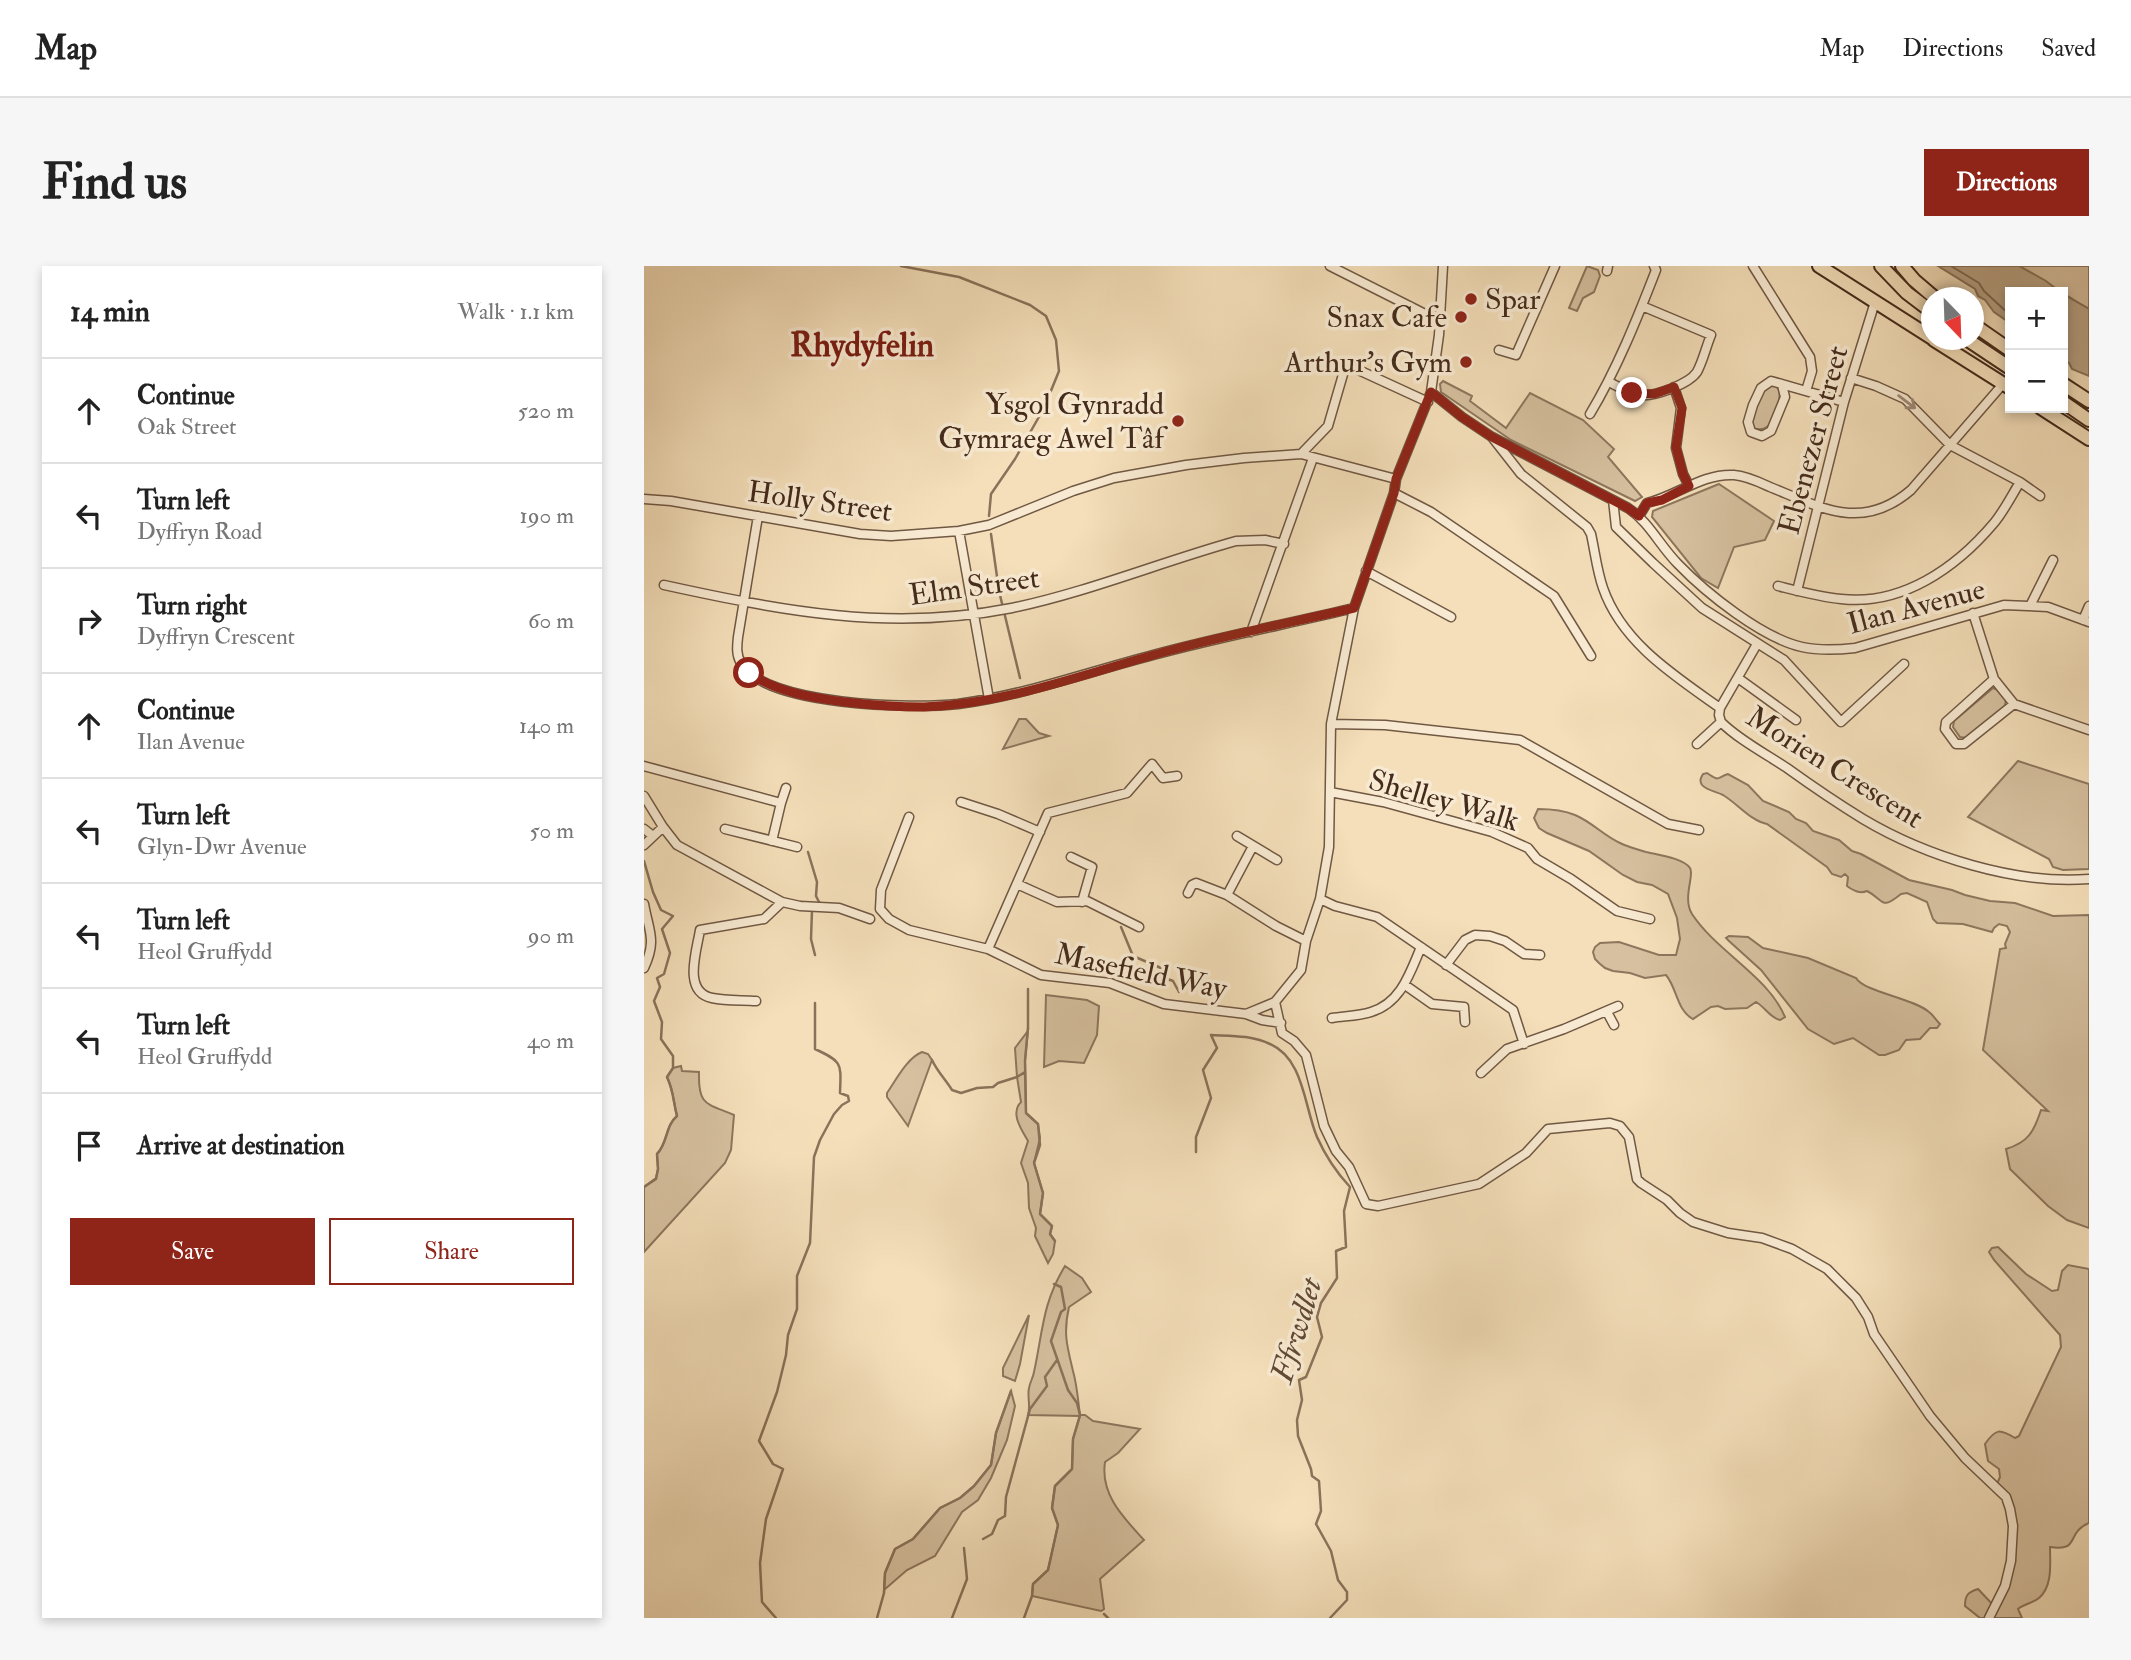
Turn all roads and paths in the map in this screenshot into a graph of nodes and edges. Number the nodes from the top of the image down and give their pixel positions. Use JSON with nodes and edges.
{"nodes":[{"id":1,"x":1330,"y":266,"type":"edge"},
{"id":2,"x":1443,"y":266,"type":"edge"},
{"id":3,"x":1555,"y":266,"type":"edge"},
{"id":4,"x":1654,"y":266,"type":"edge"},
{"id":5,"x":1753,"y":266,"type":"edge"},
{"id":6,"x":1819,"y":266,"type":"edge"},
{"id":7,"x":1881,"y":266,"type":"edge"},
{"id":8,"x":1902,"y":266,"type":"edge"},
{"id":9,"x":1923,"y":287,"type":"edge"},
{"id":10,"x":1875,"y":302,"type":"junction"},
{"id":11,"x":1921,"y":304,"type":"edge"},
{"id":12,"x":1642,"y":306,"type":"junction"},
{"id":13,"x":1439,"y":321,"type":"junction"},
{"id":14,"x":1921,"y":331,"type":"edge"},
{"id":15,"x":1984,"y":333,"type":"edge"},
{"id":16,"x":2005,"y":346,"type":"edge"},
{"id":17,"x":1499,"y":350,"type":"dead end"},
{"id":18,"x":1950,"y":350,"type":"edge"},
{"id":19,"x":1983,"y":350,"type":"edge"},
{"id":20,"x":2005,"y":365,"type":"edge"},
{"id":21,"x":1851,"y":378,"type":"junction"},
{"id":22,"x":1609,"y":382,"type":"junction"},
{"id":23,"x":1782,"y":385,"type":"junction"},
{"id":24,"x":2005,"y":385,"type":"edge"},
{"id":25,"x":1674,"y":387,"type":"junction"},
{"id":26,"x":2068,"y":387,"type":"edge"},
{"id":27,"x":2005,"y":388,"type":"edge"},
{"id":28,"x":1806,"y":391,"type":"junction"},
{"id":29,"x":1431,"y":392,"type":"junction"},
{"id":30,"x":1428,"y":401,"type":"junction"},
{"id":31,"x":2089,"y":401,"type":"edge"},
{"id":32,"x":1844,"y":402,"type":"junction"},
{"id":33,"x":2068,"y":405,"type":"edge"},
{"id":34,"x":2049,"y":413,"type":"edge"},
{"id":35,"x":1590,"y":415,"type":"dead end"},
{"id":36,"x":2089,"y":420,"type":"edge"},
{"id":37,"x":1492,"y":437,"type":"junction"},
{"id":38,"x":2089,"y":439,"type":"edge"},
{"id":39,"x":1950,"y":445,"type":"junction"},
{"id":40,"x":1301,"y":454,"type":"junction"},
{"id":41,"x":1313,"y":458,"type":"junction"},
{"id":42,"x":1396,"y":479,"type":"junction"},
{"id":43,"x":2020,"y":482,"type":"junction"},
{"id":44,"x":1689,"y":486,"type":"junction"},
{"id":45,"x":1394,"y":493,"type":"junction"},
{"id":46,"x":2040,"y":496,"type":"dead end"},
{"id":47,"x":644,"y":499,"type":"edge"},
{"id":48,"x":1613,"y":500,"type":"junction"},
{"id":49,"x":1818,"y":506,"type":"junction"},
{"id":50,"x":758,"y":516,"type":"junction"},
{"id":51,"x":1639,"y":516,"type":"junction"},
{"id":52,"x":959,"y":531,"type":"junction"},
{"id":53,"x":1284,"y":544,"type":"junction"},
{"id":54,"x":2053,"y":560,"type":"dead end"},
{"id":55,"x":1366,"y":571,"type":"junction"},
{"id":56,"x":664,"y":585,"type":"dead end"},
{"id":57,"x":1777,"y":586,"type":"dead end"},
{"id":58,"x":1797,"y":591,"type":"junction"},
{"id":59,"x":744,"y":602,"type":"junction"},
{"id":60,"x":2030,"y":606,"type":"junction"},
{"id":61,"x":2089,"y":606,"type":"edge"},
{"id":62,"x":1354,"y":608,"type":"junction"},
{"id":63,"x":1973,"y":612,"type":"junction"},
{"id":64,"x":974,"y":613,"type":"junction"},
{"id":65,"x":1451,"y":617,"type":"dead end"},
{"id":66,"x":2086,"y":621,"type":"edge"},
{"id":67,"x":1251,"y":632,"type":"junction"},
{"id":68,"x":1758,"y":644,"type":"junction"},
{"id":69,"x":1591,"y":656,"type":"dead end"},
{"id":70,"x":1904,"y":664,"type":"dead end"},
{"id":71,"x":1738,"y":678,"type":"junction"},
{"id":72,"x":1994,"y":679,"type":"junction"},
{"id":73,"x":989,"y":699,"type":"junction"},
{"id":74,"x":2014,"y":704,"type":"junction"},
{"id":75,"x":1720,"y":708,"type":"junction"},
{"id":76,"x":1796,"y":720,"type":"dead end"},
{"id":77,"x":1721,"y":722,"type":"junction"},
{"id":78,"x":1331,"y":724,"type":"junction"},
{"id":79,"x":2089,"y":730,"type":"edge"},
{"id":80,"x":1698,"y":744,"type":"dead end"},
{"id":81,"x":644,"y":766,"type":"edge"},
{"id":82,"x":1177,"y":776,"type":"dead end"},
{"id":83,"x":786,"y":788,"type":"dead end"},
{"id":84,"x":1330,"y":792,"type":"junction"},
{"id":85,"x":644,"y":796,"type":"edge"},
{"id":86,"x":961,"y":802,"type":"dead end"},
{"id":87,"x":781,"y":803,"type":"junction"},
{"id":88,"x":909,"y":817,"type":"dead end"},
{"id":89,"x":663,"y":827,"type":"junction"},
{"id":90,"x":644,"y":829,"type":"edge"},
{"id":91,"x":725,"y":829,"type":"dead end"},
{"id":92,"x":1699,"y":830,"type":"dead end"},
{"id":93,"x":1040,"y":832,"type":"junction"},
{"id":94,"x":653,"y":836,"type":"junction"},
{"id":95,"x":1237,"y":836,"type":"dead end"},
{"id":96,"x":772,"y":841,"type":"junction"},
{"id":97,"x":644,"y":845,"type":"edge"},
{"id":98,"x":1254,"y":846,"type":"junction"},
{"id":99,"x":797,"y":847,"type":"dead end"},
{"id":100,"x":1071,"y":857,"type":"dead end"},
{"id":101,"x":1277,"y":860,"type":"dead end"},
{"id":102,"x":2089,"y":878,"type":"edge"},
{"id":103,"x":1017,"y":884,"type":"junction"},
{"id":104,"x":1188,"y":893,"type":"dead end"},
{"id":105,"x":1227,"y":895,"type":"junction"},
{"id":106,"x":1320,"y":899,"type":"junction"},
{"id":107,"x":782,"y":902,"type":"junction"},
{"id":108,"x":1082,"y":902,"type":"junction"},
{"id":109,"x":644,"y":904,"type":"edge"},
{"id":110,"x":870,"y":919,"type":"dead end"},
{"id":111,"x":1650,"y":919,"type":"dead end"},
{"id":112,"x":1139,"y":927,"type":"dead end"},
{"id":113,"x":1306,"y":941,"type":"junction"},
{"id":114,"x":1421,"y":947,"type":"junction"},
{"id":115,"x":988,"y":949,"type":"junction"},
{"id":116,"x":1540,"y":955,"type":"dead end"},
{"id":117,"x":1446,"y":965,"type":"junction"},
{"id":118,"x":644,"y":968,"type":"edge"},
{"id":119,"x":1405,"y":985,"type":"junction"},
{"id":120,"x":756,"y":1001,"type":"dead end"},
{"id":121,"x":1275,"y":1002,"type":"junction"},
{"id":122,"x":1618,"y":1006,"type":"dead end"},
{"id":123,"x":1607,"y":1012,"type":"junction"},
{"id":124,"x":1246,"y":1014,"type":"junction"},
{"id":125,"x":1465,"y":1022,"type":"dead end"},
{"id":126,"x":1281,"y":1023,"type":"junction"},
{"id":127,"x":1614,"y":1025,"type":"dead end"},
{"id":128,"x":1342,"y":1027,"type":"dead end"},
{"id":129,"x":1524,"y":1044,"type":"junction"},
{"id":130,"x":1481,"y":1073,"type":"dead end"},
{"id":131,"x":1989,"y":1618,"type":"edge"}],
"edges":[{"from":1,"to":13,"type":"street"},
{"from":2,"to":13,"type":"street","name":"Masefield Way"},
{"from":3,"to":17,"type":"street"},
{"from":4,"to":12,"type":"street"},
{"from":5,"to":28,"type":"street"},
{"from":6,"to":10,"type":"main road"},
{"from":7,"to":11,"type":"main road"},
{"from":8,"to":9,"type":"main road"},
{"from":10,"to":14,"type":"main road"},
{"from":10,"to":21,"type":"street","name":"Ebenezer Street"},
{"from":12,"to":22,"type":"street"},
{"from":12,"to":25,"type":"street"},
{"from":13,"to":29,"type":"street","name":"Masefield Way"},
{"from":15,"to":16,"type":"main road"},
{"from":18,"to":24,"type":"main road"},
{"from":19,"to":20,"type":"main road"},
{"from":21,"to":32,"type":"street","name":"Ebenezer Street"},
{"from":21,"to":39,"type":"street","one_way":true},
{"from":22,"to":25,"type":"street"},
{"from":22,"to":35,"type":"street"},
{"from":23,"to":23,"type":"street"},
{"from":23,"to":28,"type":"street"},
{"from":25,"to":44,"type":"street"},
{"from":26,"to":31,"type":"main road"},
{"from":27,"to":39,"type":"street"},
{"from":28,"to":32,"type":"street"},
{"from":29,"to":30,"type":"street","name":"Masefield Way"},
{"from":29,"to":37,"type":"street"},
{"from":30,"to":40,"type":"street"},
{"from":30,"to":42,"type":"street","name":"Masefield Way"},
{"from":32,"to":49,"type":"street","name":"Ebenezer Street"},
{"from":33,"to":36,"type":"main road"},
{"from":34,"to":38,"type":"main road"},
{"from":37,"to":48,"type":"street","name":"Ilan Avenue"},
{"from":37,"to":75,"type":"street"},
{"from":39,"to":43,"type":"street"},
{"from":39,"to":49,"type":"street"},
{"from":40,"to":41,"type":"street","name":"Holly Street"},
{"from":40,"to":52,"type":"street","name":"Holly Street"},
{"from":41,"to":42,"type":"street","name":"Holly Street"},
{"from":41,"to":53,"type":"street"},
{"from":42,"to":45,"type":"street","name":"Masefield Way"},
{"from":43,"to":46,"type":"street"},
{"from":43,"to":58,"type":"street"},
{"from":44,"to":49,"type":"street"},
{"from":44,"to":51,"type":"street"},
{"from":45,"to":55,"type":"street","name":"Masefield Way"},
{"from":45,"to":69,"type":"street"},
{"from":47,"to":50,"type":"street","name":"Holly Street"},
{"from":48,"to":51,"type":"street","name":"Ilan Avenue"},
{"from":48,"to":68,"type":"street"},
{"from":49,"to":58,"type":"street","name":"Ebenezer Street"},
{"from":50,"to":52,"type":"street","name":"Holly Street"},
{"from":50,"to":59,"type":"street"},
{"from":51,"to":63,"type":"street","name":"Ilan Avenue"},
{"from":52,"to":64,"type":"street"},
{"from":53,"to":64,"type":"street","name":"Elm Street"},
{"from":53,"to":67,"type":"street"},
{"from":54,"to":60,"type":"street"},
{"from":55,"to":62,"type":"street","name":"Masefield Way"},
{"from":55,"to":65,"type":"street"},
{"from":56,"to":59,"type":"street","name":"Elm Street"},
{"from":57,"to":58,"type":"street"},
{"from":59,"to":64,"type":"street","name":"Elm Street"},
{"from":59,"to":73,"type":"street"},
{"from":60,"to":63,"type":"street","name":"Ilan Avenue"},
{"from":60,"to":66,"type":"street","name":"Ilan Avenue"},
{"from":61,"to":66,"type":"street","name":"Ilan Avenue"},
{"from":62,"to":67,"type":"street"},
{"from":62,"to":78,"type":"street","name":"Masefield Way"},
{"from":63,"to":72,"type":"street"},
{"from":64,"to":73,"type":"street"},
{"from":67,"to":73,"type":"street"},
{"from":68,"to":70,"type":"street"},
{"from":68,"to":71,"type":"street"},
{"from":71,"to":75,"type":"street"},
{"from":71,"to":76,"type":"street"},
{"from":72,"to":74,"type":"street"},
{"from":72,"to":74,"type":"street"},
{"from":74,"to":79,"type":"street"},
{"from":75,"to":77,"type":"street"},
{"from":77,"to":80,"type":"street"},
{"from":77,"to":102,"type":"street","name":"Morien Crescent"},
{"from":78,"to":84,"type":"street","name":"Masefield Way"},
{"from":78,"to":92,"type":"street"},
{"from":81,"to":87,"type":"street"},
{"from":82,"to":93,"type":"street"},
{"from":83,"to":87,"type":"street"},
{"from":84,"to":106,"type":"street","name":"Masefield Way"},
{"from":84,"to":111,"type":"street","name":"Shelley Walk"},
{"from":85,"to":89,"type":"street"},
{"from":86,"to":93,"type":"street"},
{"from":87,"to":96,"type":"street"},
{"from":88,"to":115,"type":"street","name":"Masefield Way"},
{"from":89,"to":94,"type":"street"},
{"from":89,"to":107,"type":"street"},
{"from":90,"to":94,"type":"street"},
{"from":91,"to":96,"type":"street"},
{"from":93,"to":103,"type":"street"},
{"from":94,"to":97,"type":"street"},
{"from":95,"to":98,"type":"street"},
{"from":96,"to":99,"type":"street"},
{"from":98,"to":101,"type":"street"},
{"from":98,"to":105,"type":"street"},
{"from":100,"to":108,"type":"street"},
{"from":103,"to":108,"type":"street"},
{"from":103,"to":115,"type":"street"},
{"from":104,"to":105,"type":"street"},
{"from":105,"to":113,"type":"street"},
{"from":106,"to":113,"type":"street","name":"Masefield Way"},
{"from":106,"to":114,"type":"street"},
{"from":107,"to":110,"type":"street"},
{"from":107,"to":120,"type":"street"},
{"from":108,"to":112,"type":"street"},
{"from":109,"to":118,"type":"street"},
{"from":113,"to":121,"type":"street","name":"Masefield Way"},
{"from":114,"to":117,"type":"street"},
{"from":114,"to":119,"type":"street"},
{"from":115,"to":124,"type":"street","name":"Masefield Way"},
{"from":116,"to":117,"type":"street"},
{"from":117,"to":129,"type":"street"},
{"from":119,"to":125,"type":"street"},
{"from":119,"to":128,"type":"street"},
{"from":121,"to":124,"type":"street","name":"Masefield Way"},
{"from":121,"to":126,"type":"street"},
{"from":122,"to":123,"type":"street"},
{"from":123,"to":127,"type":"street"},
{"from":123,"to":129,"type":"street"},
{"from":124,"to":126,"type":"street"},
{"from":126,"to":131,"type":"street"},
{"from":129,"to":130,"type":"street"}]}
